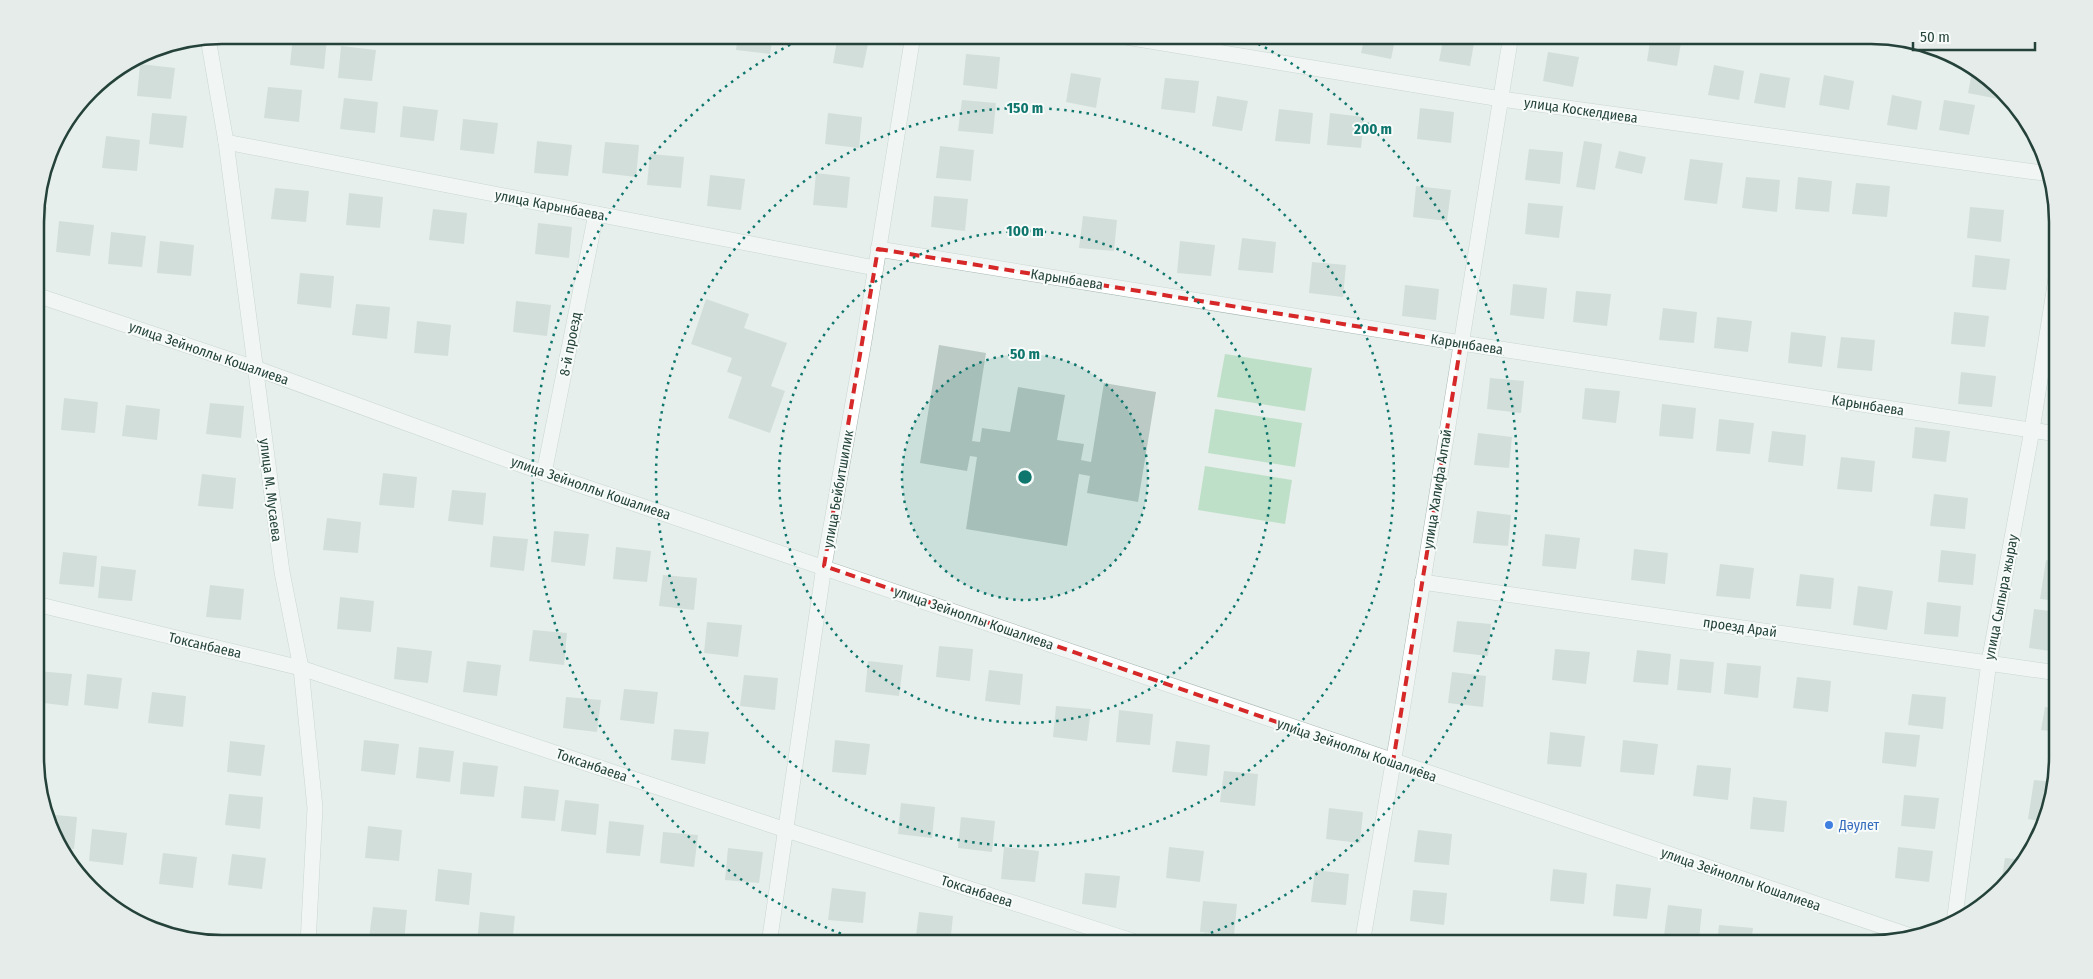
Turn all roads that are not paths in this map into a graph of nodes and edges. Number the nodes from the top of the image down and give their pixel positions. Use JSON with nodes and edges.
{"nodes":[{"id":1,"x":209,"y":44,"type":"edge"},
{"id":2,"x":912,"y":44,"type":"edge"},
{"id":3,"x":1168,"y":44,"type":"edge"},
{"id":4,"x":1509,"y":44,"type":"edge"},
{"id":5,"x":1500,"y":99,"type":"junction"},
{"id":6,"x":226,"y":142,"type":"junction"},
{"id":7,"x":2042,"y":173,"type":"edge"},
{"id":8,"x":596,"y":214,"type":"junction"},
{"id":9,"x":878,"y":249,"type":"junction"},
{"id":10,"x":875,"y":268,"type":"junction"},
{"id":11,"x":44,"y":298,"type":"edge"},
{"id":12,"x":2049,"y":323,"type":"edge"},
{"id":13,"x":1461,"y":343,"type":"junction"},
{"id":14,"x":255,"y":368,"type":"junction"},
{"id":15,"x":2032,"y":430,"type":"junction"},
{"id":16,"x":2049,"y":433,"type":"edge"},
{"id":17,"x":544,"y":473,"type":"junction"},
{"id":18,"x":824,"y":566,"type":"junction"},
{"id":19,"x":1422,"y":582,"type":"junction"},
{"id":20,"x":44,"y":606,"type":"edge"},
{"id":21,"x":1989,"y":662,"type":"junction"},
{"id":22,"x":301,"y":668,"type":"junction"},
{"id":23,"x":2049,"y":672,"type":"edge"},
{"id":24,"x":1392,"y":762,"type":"junction"},
{"id":25,"x":786,"y":830,"type":"junction"},
{"id":26,"x":1955,"y":914,"type":"edge"},
{"id":27,"x":1899,"y":933,"type":"edge"},
{"id":28,"x":308,"y":935,"type":"edge"},
{"id":29,"x":770,"y":935,"type":"edge"},
{"id":30,"x":1114,"y":935,"type":"edge"},
{"id":31,"x":1363,"y":935,"type":"edge"}],
"edges":[{"from":1,"to":6,"type":"street","name":"улица М. Мусаева"},
{"from":2,"to":9,"type":"street","name":"улица Бейбитшилик"},
{"from":3,"to":5,"type":"street","name":"улица Коскелдиева"},
{"from":4,"to":5,"type":"street","name":"улица Халифа Алтай"},
{"from":5,"to":7,"type":"street","name":"улица Коскелдиева"},
{"from":5,"to":13,"type":"street","name":"улица Халифа Алтай"},
{"from":6,"to":8,"type":"street","name":"улица Карынбаева"},
{"from":6,"to":14,"type":"street","name":"улица М. Мусаева"},
{"from":8,"to":10,"type":"street","name":"улица Карынбаева"},
{"from":8,"to":17,"type":"street","name":"8-й проезд"},
{"from":9,"to":10,"type":"street","name":"улица Бейбитшилик"},
{"from":9,"to":13,"type":"street","name":"Карынбаева"},
{"from":10,"to":18,"type":"street","name":"улица Бейбитшилик"},
{"from":11,"to":14,"type":"street","name":"улица Зейноллы Кошалиева"},
{"from":12,"to":15,"type":"street","name":"улица Сыпыра жырау"},
{"from":13,"to":15,"type":"street","name":"Карынбаева"},
{"from":13,"to":19,"type":"street","name":"улица Халифа Алтай"},
{"from":14,"to":17,"type":"street","name":"улица Зейноллы Кошалиева"},
{"from":14,"to":22,"type":"street","name":"улица М. Мусаева"},
{"from":15,"to":16,"type":"street","name":"Карынбаева"},
{"from":15,"to":21,"type":"street","name":"улица Сыпыра жырау"},
{"from":17,"to":18,"type":"street","name":"улица Зейноллы Кошалиева"},
{"from":18,"to":24,"type":"street","name":"улица Зейноллы Кошалиева"},
{"from":18,"to":25,"type":"street","name":"улица Бейбитшилик"},
{"from":19,"to":21,"type":"street","name":"проезд Арай"},
{"from":19,"to":24,"type":"street","name":"улица Халифа Алтай"},
{"from":20,"to":22,"type":"street","name":"Токсанбаева"},
{"from":21,"to":23,"type":"street","name":"проезд Арай"},
{"from":21,"to":26,"type":"street","name":"улица Сыпыра жырау"},
{"from":22,"to":25,"type":"street","name":"Токсанбаева"},
{"from":22,"to":28,"type":"street","name":"улица М. Мусаева"},
{"from":24,"to":27,"type":"street","name":"улица Зейноллы Кошалиева"},
{"from":24,"to":31,"type":"street","name":"улица Халифа Алтай"},
{"from":25,"to":29,"type":"street","name":"улица Бейбитшилик"},
{"from":25,"to":30,"type":"street","name":"Токсанбаева"}]}
